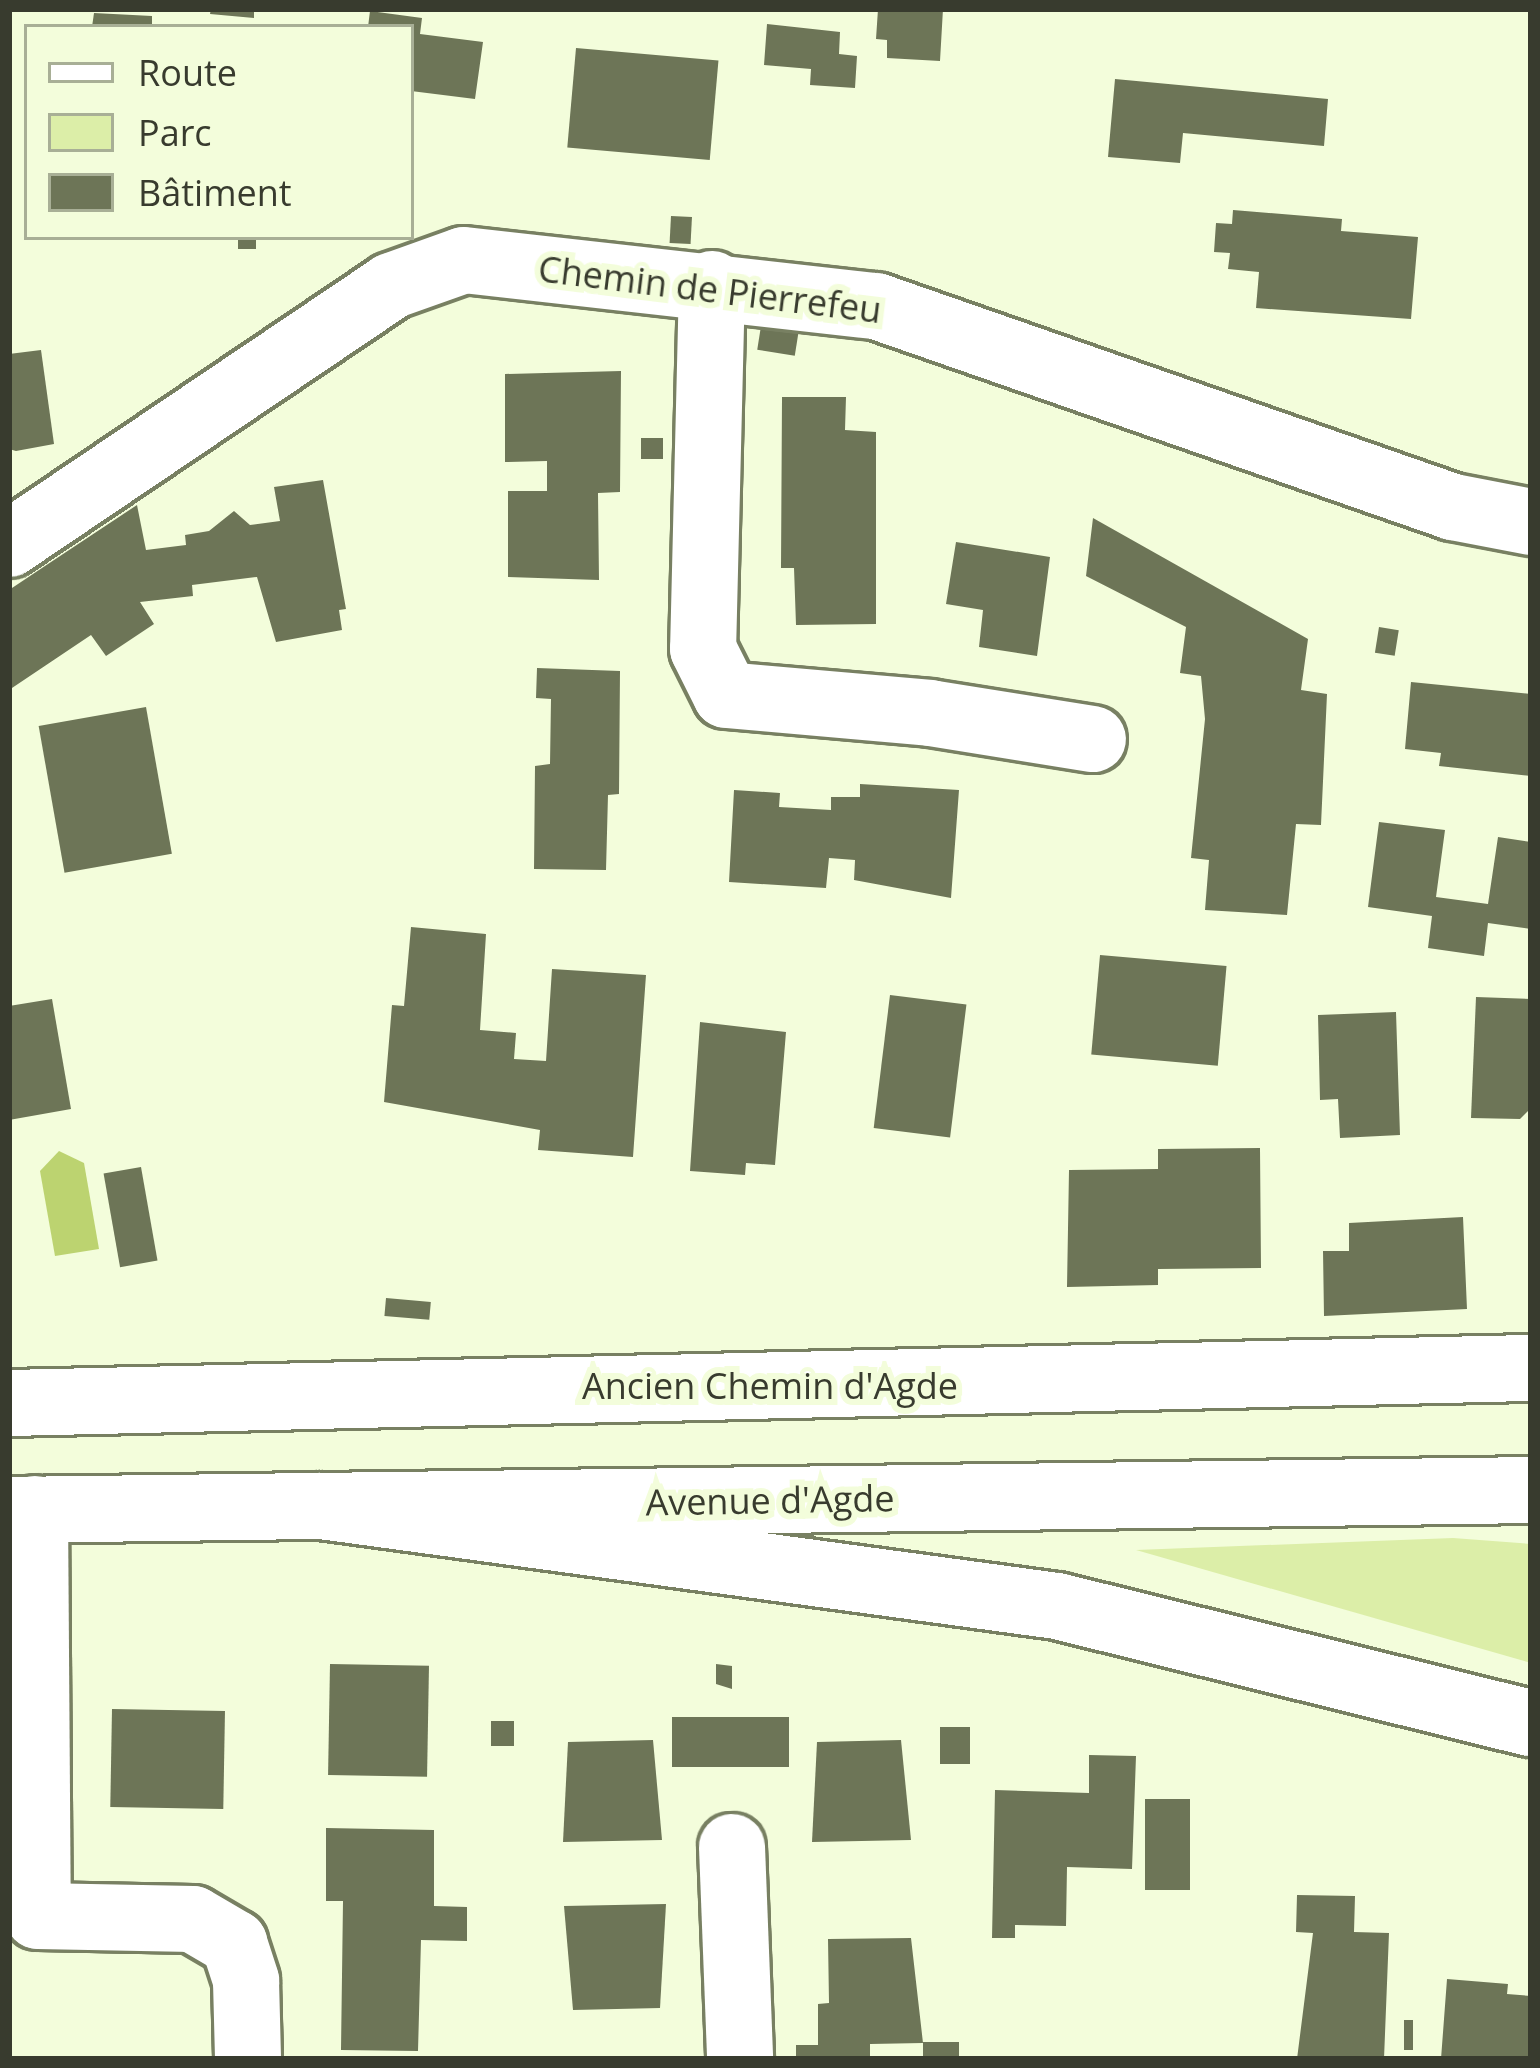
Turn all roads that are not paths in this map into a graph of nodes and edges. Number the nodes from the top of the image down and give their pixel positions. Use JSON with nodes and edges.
{"nodes":[{"id":1,"x":712,"y":284,"type":"junction"},
{"id":2,"x":1531,"y":522,"type":"edge"},
{"id":3,"x":9,"y":544,"type":"edge"},
{"id":4,"x":1093,"y":739,"type":"dead end"},
{"id":5,"x":1531,"y":1368,"type":"edge"},
{"id":6,"x":9,"y":1403,"type":"edge"},
{"id":7,"x":1531,"y":1490,"type":"edge"},
{"id":8,"x":321,"y":1506,"type":"junction"},
{"id":9,"x":22,"y":1510,"type":"edge"},
{"id":10,"x":1531,"y":1723,"type":"edge"},
{"id":11,"x":732,"y":1847,"type":"dead end"},
{"id":12,"x":248,"y":2059,"type":"edge"},
{"id":13,"x":740,"y":2059,"type":"edge"}],
"edges":[{"from":1,"to":2,"type":"main road","name":"Chemin de Pierrefeu"},
{"from":1,"to":3,"type":"main road","name":"Chemin de Pierrefeu"},
{"from":1,"to":4,"type":"main road"},
{"from":5,"to":6,"type":"main road","name":"Ancien Chemin d'Agde"},
{"from":7,"to":8,"type":"main road","name":"Avenue d'Agde"},
{"from":8,"to":9,"type":"main road","name":"Avenue d'Agde"},
{"from":8,"to":10,"type":"main road"},
{"from":9,"to":12,"type":"main road"},
{"from":11,"to":13,"type":"main road"}]}
